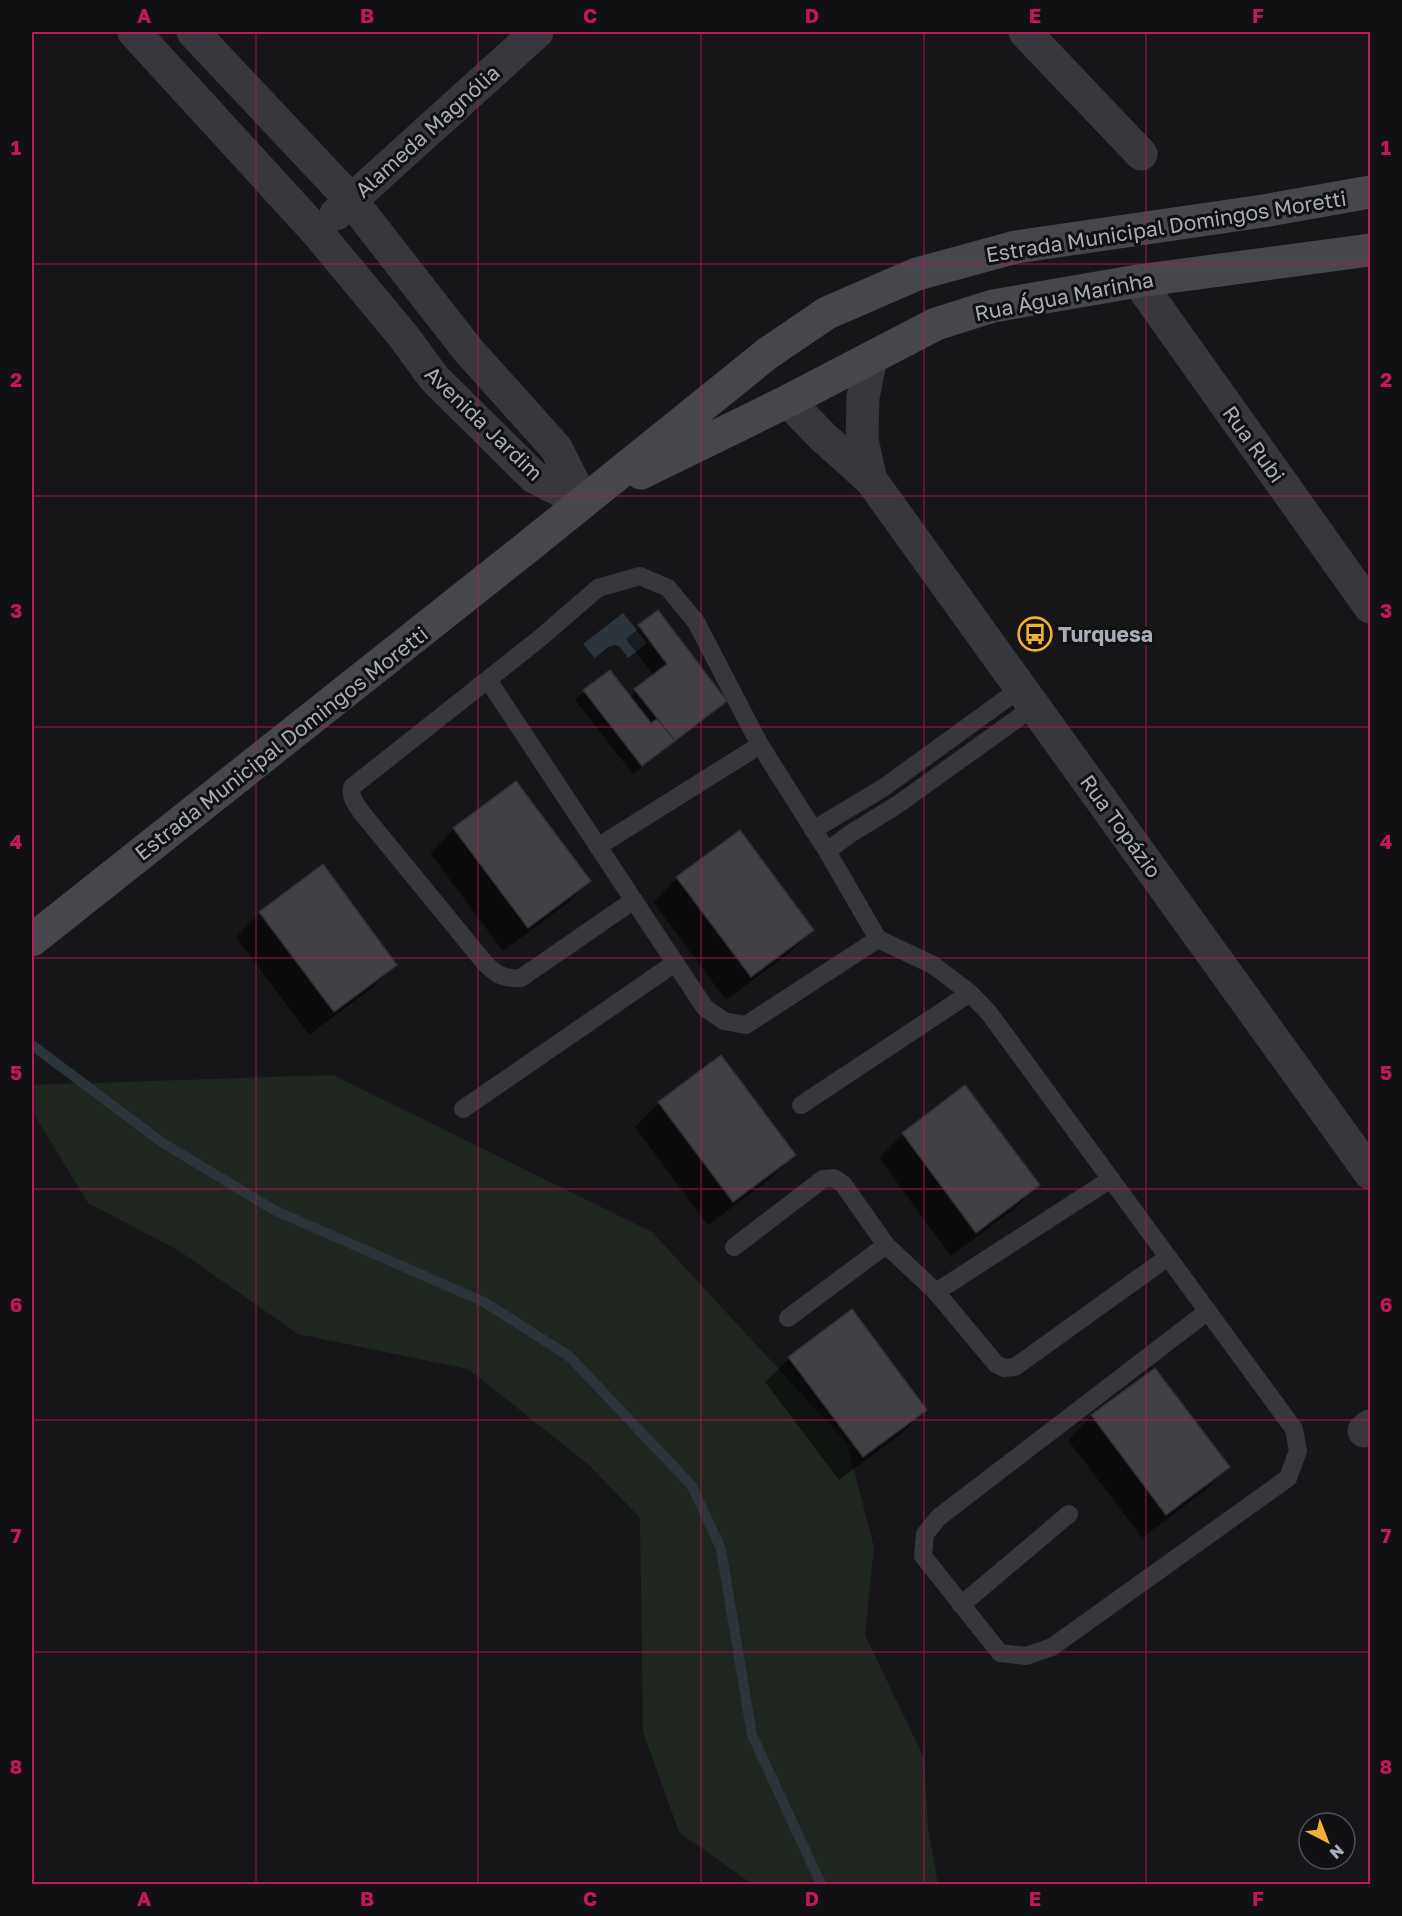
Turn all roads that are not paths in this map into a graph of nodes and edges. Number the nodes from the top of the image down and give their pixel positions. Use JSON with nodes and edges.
{"nodes":[{"id":1,"x":134,"y":32,"type":"edge"},
{"id":2,"x":193,"y":32,"type":"edge"},
{"id":3,"x":537,"y":32,"type":"edge"},
{"id":4,"x":1025,"y":32,"type":"edge"},
{"id":5,"x":1141,"y":154,"type":"dead end"},
{"id":6,"x":1371,"y":192,"type":"edge"},
{"id":7,"x":351,"y":200,"type":"junction"},
{"id":8,"x":316,"y":231,"type":"junction"},
{"id":9,"x":1371,"y":250,"type":"edge"},
{"id":10,"x":1138,"y":281,"type":"junction"},
{"id":11,"x":768,"y":353,"type":"junction"},
{"id":12,"x":871,"y":358,"type":"junction"},
{"id":13,"x":788,"y":401,"type":"junction"},
{"id":14,"x":871,"y":480,"type":"junction"},
{"id":15,"x":583,"y":502,"type":"junction"},
{"id":16,"x":1371,"y":607,"type":"edge"},
{"id":17,"x":488,"y":680,"type":"junction"},
{"id":18,"x":1028,"y":697,"type":"junction"},
{"id":19,"x":760,"y":745,"type":"junction"},
{"id":20,"x":813,"y":830,"type":"junction"},
{"id":21,"x":599,"y":846,"type":"junction"},
{"id":22,"x":827,"y":851,"type":"junction"},
{"id":23,"x":634,"y":900,"type":"junction"},
{"id":24,"x":878,"y":939,"type":"junction"},
{"id":25,"x":32,"y":940,"type":"edge"},
{"id":26,"x":675,"y":963,"type":"junction"},
{"id":27,"x":970,"y":993,"type":"junction"},
{"id":28,"x":801,"y":1105,"type":"dead end"},
{"id":29,"x":463,"y":1109,"type":"dead end"},
{"id":30,"x":1371,"y":1173,"type":"edge"},
{"id":31,"x":1111,"y":1179,"type":"junction"},
{"id":32,"x":886,"y":1245,"type":"junction"},
{"id":33,"x":734,"y":1247,"type":"dead end"},
{"id":34,"x":1168,"y":1257,"type":"junction"},
{"id":35,"x":936,"y":1292,"type":"junction"},
{"id":36,"x":1208,"y":1311,"type":"junction"},
{"id":37,"x":788,"y":1318,"type":"dead end"},
{"id":38,"x":1069,"y":1514,"type":"dead end"},
{"id":39,"x":961,"y":1605,"type":"junction"}],
"edges":[{"from":1,"to":8,"type":"street","name":"Avenida Jardim"},
{"from":2,"to":7,"type":"street","name":"Avenida Jardim"},
{"from":3,"to":7,"type":"street","name":"Alameda Magnólia"},
{"from":4,"to":5,"type":"street"},
{"from":6,"to":11,"type":"street","name":"Estrada Municipal Domingos Moretti"},
{"from":7,"to":8,"type":"street","name":"Alameda Magnólia"},
{"from":7,"to":15,"type":"street","name":"Avenida Jardim"},
{"from":8,"to":15,"type":"street","name":"Avenida Jardim"},
{"from":9,"to":10,"type":"street","name":"Rua Água Marinha"},
{"from":10,"to":12,"type":"street","name":"Rua Água Marinha"},
{"from":10,"to":16,"type":"street","name":"Rua Rubi"},
{"from":11,"to":13,"type":"street"},
{"from":11,"to":15,"type":"street","name":"Estrada Municipal Domingos Moretti"},
{"from":12,"to":13,"type":"street","name":"Rua Água Marinha"},
{"from":12,"to":14,"type":"street"},
{"from":13,"to":14,"type":"street"},
{"from":13,"to":15,"type":"street","name":"Rua Água Marinha"},
{"from":14,"to":18,"type":"street","name":"Rua Topázio"},
{"from":15,"to":25,"type":"street","name":"Estrada Municipal Domingos Moretti"},
{"from":17,"to":19,"type":"lane"},
{"from":17,"to":21,"type":"lane"},
{"from":17,"to":23,"type":"lane"},
{"from":18,"to":20,"type":"lane"},
{"from":18,"to":22,"type":"lane"},
{"from":18,"to":30,"type":"street","name":"Rua Topázio"},
{"from":19,"to":20,"type":"lane"},
{"from":19,"to":21,"type":"lane"},
{"from":20,"to":22,"type":"lane"},
{"from":21,"to":23,"type":"lane"},
{"from":22,"to":24,"type":"lane"},
{"from":23,"to":26,"type":"lane"},
{"from":24,"to":26,"type":"lane"},
{"from":24,"to":27,"type":"lane"},
{"from":26,"to":29,"type":"lane"},
{"from":27,"to":28,"type":"lane"},
{"from":27,"to":31,"type":"lane"},
{"from":31,"to":34,"type":"lane"},
{"from":31,"to":35,"type":"lane"},
{"from":32,"to":33,"type":"lane"},
{"from":32,"to":35,"type":"lane"},
{"from":32,"to":37,"type":"lane"},
{"from":34,"to":35,"type":"lane"},
{"from":34,"to":36,"type":"lane"},
{"from":36,"to":39,"type":"lane"},
{"from":36,"to":39,"type":"lane"},
{"from":38,"to":39,"type":"lane"}]}
